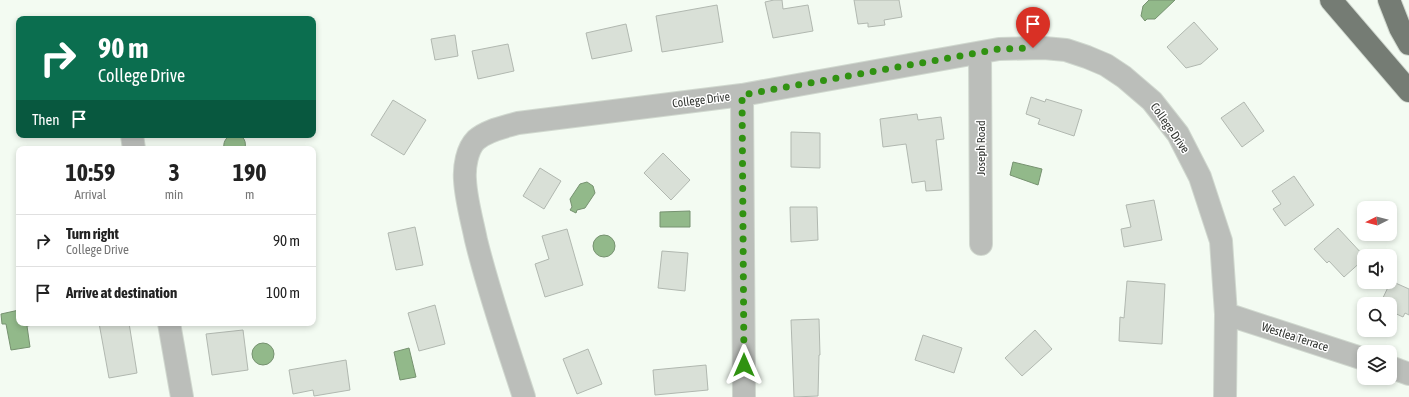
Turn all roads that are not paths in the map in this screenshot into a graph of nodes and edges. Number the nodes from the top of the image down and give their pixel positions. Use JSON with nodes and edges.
{"nodes":[{"id":1,"x":1331,"y":0,"type":"edge"},
{"id":2,"x":1389,"y":0,"type":"edge"},
{"id":3,"x":1409,"y":44,"type":"edge"},
{"id":4,"x":980,"y":53,"type":"junction"},
{"id":5,"x":1409,"y":91,"type":"edge"},
{"id":6,"x":742,"y":95,"type":"junction"},
{"id":7,"x":981,"y":244,"type":"dead end"},
{"id":8,"x":1226,"y":314,"type":"junction"},
{"id":9,"x":170,"y":326,"type":"edge"},
{"id":10,"x":1357,"y":357,"type":"edge"},
{"id":11,"x":1397,"y":370,"type":"edge"},
{"id":12,"x":1409,"y":374,"type":"edge"},
{"id":13,"x":182,"y":397,"type":"edge"},
{"id":14,"x":524,"y":397,"type":"edge"},
{"id":15,"x":744,"y":397,"type":"edge"},
{"id":16,"x":1225,"y":397,"type":"edge"}],
"edges":[{"from":1,"to":5,"type":"highway"},
{"from":2,"to":3,"type":"highway"},
{"from":4,"to":6,"type":"street","name":"College Drive"},
{"from":4,"to":7,"type":"street","name":"Joseph Road"},
{"from":4,"to":8,"type":"street","name":"College Drive"},
{"from":6,"to":14,"type":"street","name":"College Drive"},
{"from":6,"to":15,"type":"street"},
{"from":8,"to":10,"type":"street","name":"Westlea Terrace"},
{"from":8,"to":16,"type":"street","name":"College Drive"},
{"from":9,"to":13,"type":"street"},
{"from":11,"to":12,"type":"street"}]}
